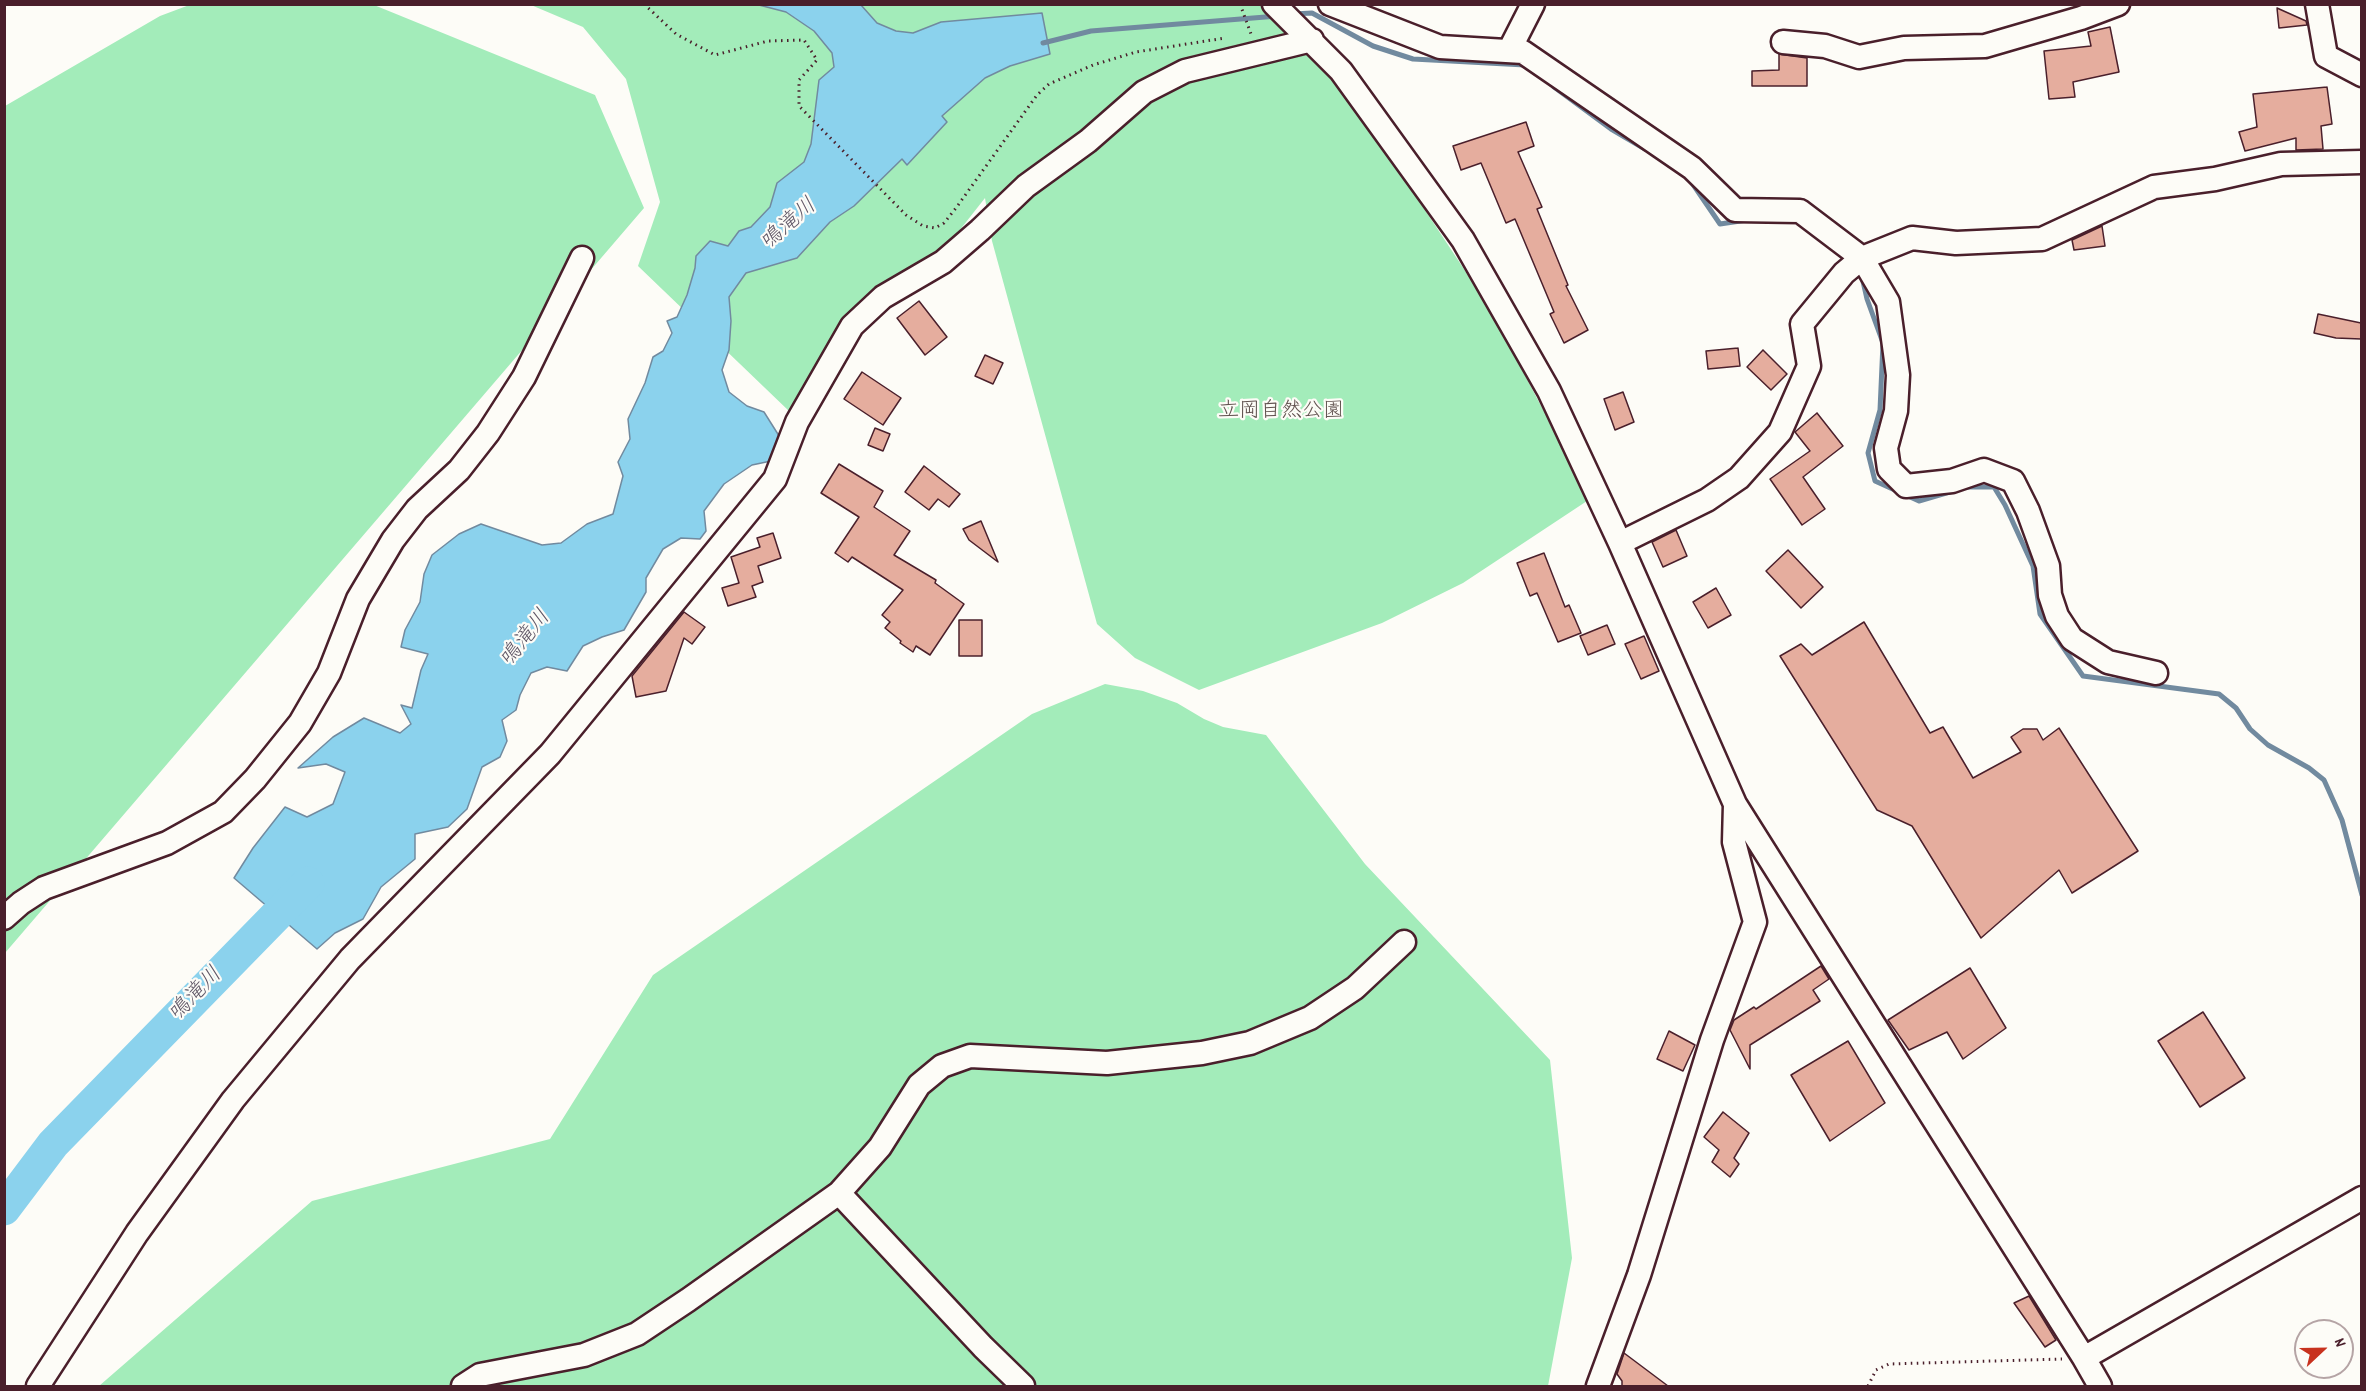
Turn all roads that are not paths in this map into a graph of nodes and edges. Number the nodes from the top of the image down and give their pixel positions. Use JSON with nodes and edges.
{"nodes":[{"id":1,"x":1274,"y":4,"type":"edge"},
{"id":2,"x":1330,"y":4,"type":"edge"},
{"id":3,"x":1533,"y":4,"type":"edge"},
{"id":4,"x":2118,"y":4,"type":"edge"},
{"id":5,"x":2317,"y":4,"type":"edge"},
{"id":6,"x":1304,"y":34,"type":"junction"},
{"id":7,"x":1783,"y":42,"type":"dead end"},
{"id":8,"x":1509,"y":51,"type":"junction"},
{"id":9,"x":2361,"y":75,"type":"edge"},
{"id":10,"x":2361,"y":162,"type":"edge"},
{"id":11,"x":582,"y":258,"type":"dead end"},
{"id":12,"x":1862,"y":258,"type":"junction"},
{"id":13,"x":1620,"y":543,"type":"junction"},
{"id":14,"x":2156,"y":674,"type":"dead end"},
{"id":15,"x":1735,"y":804,"type":"junction"},
{"id":16,"x":4,"y":918,"type":"edge"},
{"id":17,"x":1404,"y":942,"type":"dead end"},
{"id":18,"x":839,"y":1193,"type":"junction"},
{"id":19,"x":2361,"y":1198,"type":"edge"},
{"id":20,"x":2084,"y":1358,"type":"junction"},
{"id":21,"x":38,"y":1386,"type":"edge"},
{"id":22,"x":463,"y":1386,"type":"edge"},
{"id":23,"x":1023,"y":1386,"type":"edge"},
{"id":24,"x":1598,"y":1386,"type":"edge"},
{"id":25,"x":2100,"y":1386,"type":"edge"}],
"edges":[{"from":1,"to":6,"type":"street"},
{"from":2,"to":8,"type":"street"},
{"from":3,"to":8,"type":"street"},
{"from":4,"to":7,"type":"street"},
{"from":5,"to":9,"type":"street"},
{"from":6,"to":13,"type":"street"},
{"from":6,"to":21,"type":"street"},
{"from":8,"to":12,"type":"street"},
{"from":10,"to":12,"type":"street"},
{"from":11,"to":16,"type":"street"},
{"from":12,"to":13,"type":"street"},
{"from":12,"to":14,"type":"street"},
{"from":13,"to":15,"type":"street"},
{"from":15,"to":20,"type":"street"},
{"from":15,"to":24,"type":"street"},
{"from":17,"to":18,"type":"street"},
{"from":18,"to":22,"type":"street"},
{"from":18,"to":23,"type":"street"},
{"from":19,"to":20,"type":"street"},
{"from":20,"to":25,"type":"street"}]}
